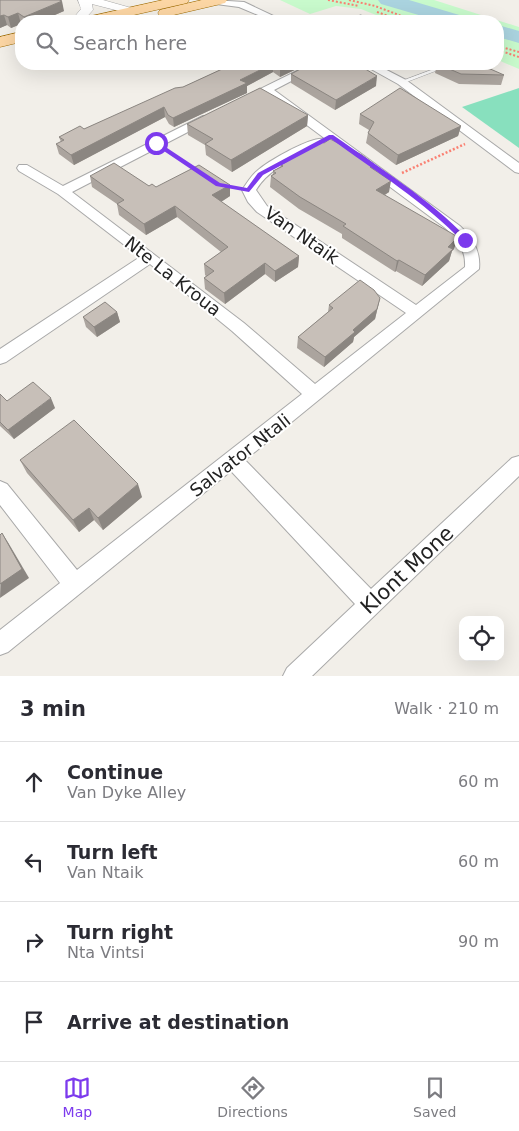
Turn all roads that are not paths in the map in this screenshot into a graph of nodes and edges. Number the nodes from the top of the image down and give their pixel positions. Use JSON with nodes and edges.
{"nodes":[{"id":1,"x":84,"y":0,"type":"edge"},
{"id":2,"x":90,"y":0,"type":"edge"},
{"id":3,"x":182,"y":0,"type":"edge"},
{"id":4,"x":218,"y":0,"type":"edge"},
{"id":5,"x":248,"y":4,"type":"edge"},
{"id":6,"x":82,"y":15,"type":"edge"},
{"id":7,"x":128,"y":15,"type":"edge"},
{"id":8,"x":133,"y":15,"type":"edge"},
{"id":9,"x":136,"y":15,"type":"edge"},
{"id":10,"x":268,"y":15,"type":"edge"},
{"id":11,"x":15,"y":38,"type":"edge"},
{"id":12,"x":0,"y":42,"type":"edge"},
{"id":13,"x":15,"y":47,"type":"edge"},
{"id":14,"x":0,"y":51,"type":"edge"},
{"id":15,"x":306,"y":70,"type":"edge"},
{"id":16,"x":379,"y":70,"type":"edge"},
{"id":17,"x":436,"y":70,"type":"edge"},
{"id":18,"x":402,"y":82,"type":"junction"},
{"id":19,"x":266,"y":89,"type":"junction"},
{"id":20,"x":249,"y":98,"type":"edge"},
{"id":21,"x":215,"y":114,"type":"edge"},
{"id":22,"x":331,"y":137,"type":"junction"},
{"id":23,"x":23,"y":168,"type":"dead end"},
{"id":24,"x":519,"y":169,"type":"edge"},
{"id":25,"x":63,"y":190,"type":"junction"},
{"id":26,"x":150,"y":257,"type":"junction"},
{"id":27,"x":418,"y":313,"type":"junction"},
{"id":28,"x":0,"y":357,"type":"edge"},
{"id":29,"x":315,"y":395,"type":"junction"},
{"id":30,"x":234,"y":460,"type":"junction"},
{"id":31,"x":519,"y":464,"type":"edge"},
{"id":32,"x":0,"y":490,"type":"edge"},
{"id":33,"x":75,"y":584,"type":"junction"},
{"id":34,"x":371,"y":604,"type":"junction"},
{"id":35,"x":0,"y":644,"type":"edge"},
{"id":36,"x":295,"y":676,"type":"edge"}],
"edges":[{"from":1,"to":6,"type":"street"},
{"from":2,"to":7,"type":"street"},
{"from":3,"to":8,"type":"main road"},
{"from":4,"to":5,"type":"street"},
{"from":4,"to":9,"type":"main road"},
{"from":5,"to":10,"type":"street"},
{"from":11,"to":12,"type":"main road"},
{"from":13,"to":14,"type":"main road"},
{"from":15,"to":19,"type":"street"},
{"from":16,"to":18,"type":"street"},
{"from":17,"to":18,"type":"lane"},
{"from":18,"to":24,"type":"street"},
{"from":19,"to":20,"type":"street"},
{"from":19,"to":22,"type":"street"},
{"from":21,"to":25,"type":"street"},
{"from":22,"to":27,"type":"street","name":"Salvator Ntali"},
{"from":22,"to":27,"type":"street","name":"Van Ntaik"},
{"from":23,"to":25,"type":"street","name":"Nte La Kroua"},
{"from":25,"to":26,"type":"street","name":"Nte La Kroua"},
{"from":26,"to":28,"type":"street"},
{"from":26,"to":29,"type":"street","name":"Nte La Kroua"},
{"from":27,"to":29,"type":"street","name":"Salvator Ntali"},
{"from":29,"to":30,"type":"street","name":"Salvator Ntali"},
{"from":30,"to":33,"type":"street","name":"Salvator Ntali"},
{"from":30,"to":34,"type":"street"},
{"from":31,"to":34,"type":"street","name":"Klont Mone"},
{"from":32,"to":33,"type":"street"},
{"from":33,"to":35,"type":"street","name":"Salvator Ntali"},
{"from":34,"to":36,"type":"street","name":"Klont Mone"}]}
